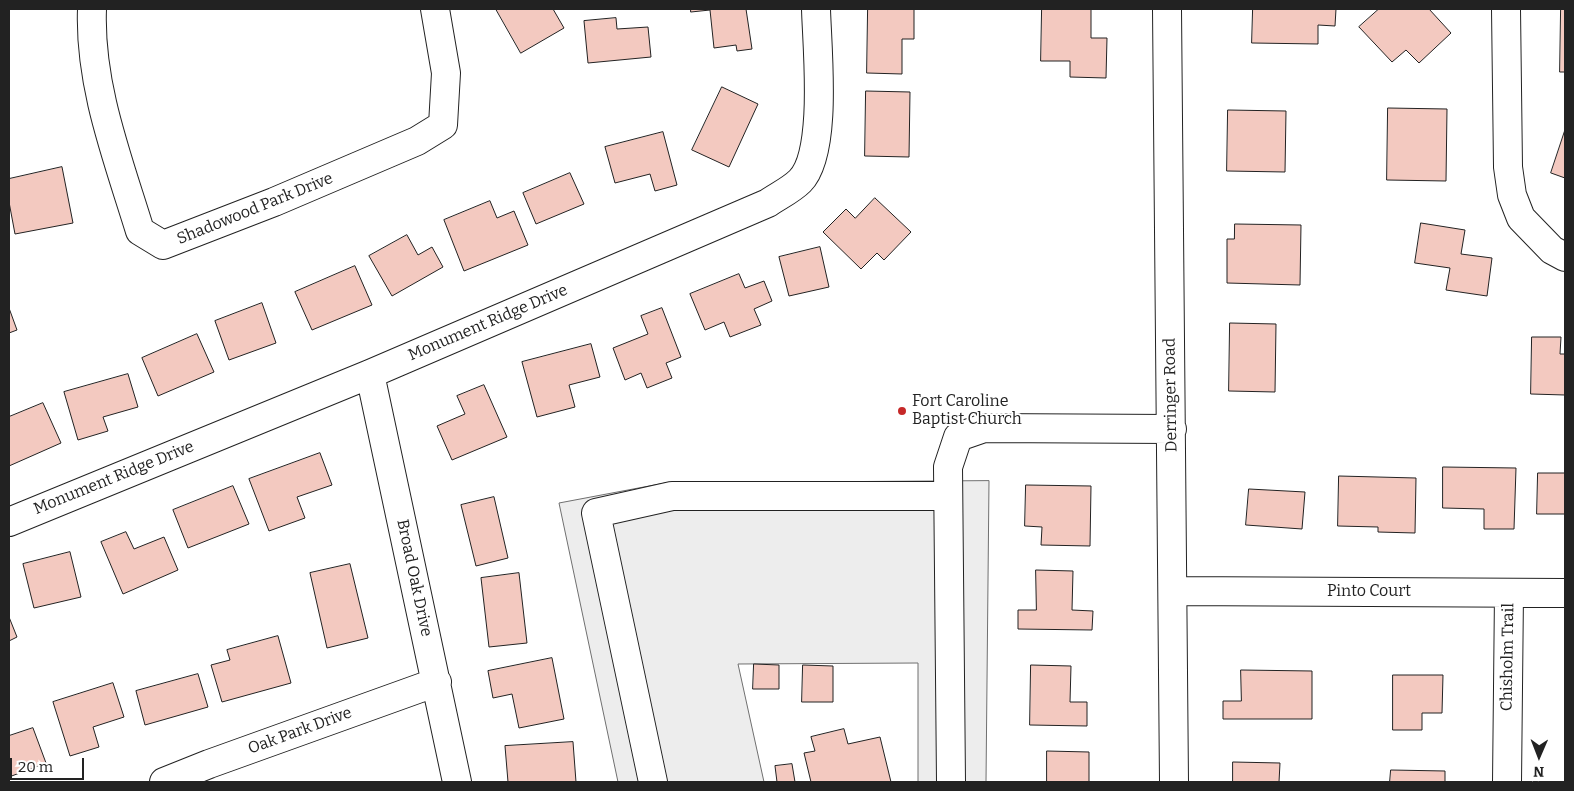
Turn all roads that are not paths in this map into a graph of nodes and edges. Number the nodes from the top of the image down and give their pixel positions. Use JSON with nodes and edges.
{"nodes":[{"id":1,"x":92,"y":9,"type":"edge"},
{"id":2,"x":436,"y":9,"type":"edge"},
{"id":3,"x":816,"y":9,"type":"edge"},
{"id":4,"x":1167,"y":9,"type":"edge"},
{"id":5,"x":1506,"y":9,"type":"edge"},
{"id":6,"x":1565,"y":257,"type":"edge"},
{"id":7,"x":370,"y":374,"type":"junction"},
{"id":8,"x":1172,"y":429,"type":"junction"},
{"id":9,"x":948,"y":496,"type":"junction"},
{"id":10,"x":9,"y":522,"type":"edge"},
{"id":11,"x":1173,"y":591,"type":"junction"},
{"id":12,"x":1509,"y":593,"type":"junction"},
{"id":13,"x":1565,"y":593,"type":"edge"},
{"id":14,"x":436,"y":682,"type":"junction"},
{"id":15,"x":164,"y":782,"type":"edge"},
{"id":16,"x":456,"y":782,"type":"edge"},
{"id":17,"x":653,"y":782,"type":"edge"},
{"id":18,"x":951,"y":782,"type":"edge"},
{"id":19,"x":1174,"y":782,"type":"edge"},
{"id":20,"x":1507,"y":782,"type":"edge"}],
"edges":[{"from":1,"to":2,"type":"street","name":"Shadowood Park Drive"},
{"from":3,"to":7,"type":"street","name":"Monument Ridge Drive"},
{"from":4,"to":8,"type":"street","name":"Derringer Road"},
{"from":5,"to":6,"type":"street"},
{"from":7,"to":10,"type":"street","name":"Monument Ridge Drive"},
{"from":7,"to":14,"type":"street","name":"Broad Oak Drive"},
{"from":8,"to":9,"type":"street"},
{"from":8,"to":11,"type":"street","name":"Derringer Road"},
{"from":9,"to":17,"type":"street"},
{"from":9,"to":18,"type":"street"},
{"from":11,"to":12,"type":"street","name":"Pinto Court"},
{"from":11,"to":19,"type":"street","name":"Derringer Road"},
{"from":12,"to":13,"type":"street","name":"Pinto Court"},
{"from":12,"to":20,"type":"street","name":"Chisholm Trail"},
{"from":14,"to":15,"type":"street","name":"Oak Park Drive"},
{"from":14,"to":16,"type":"street","name":"Broad Oak Drive"}]}
